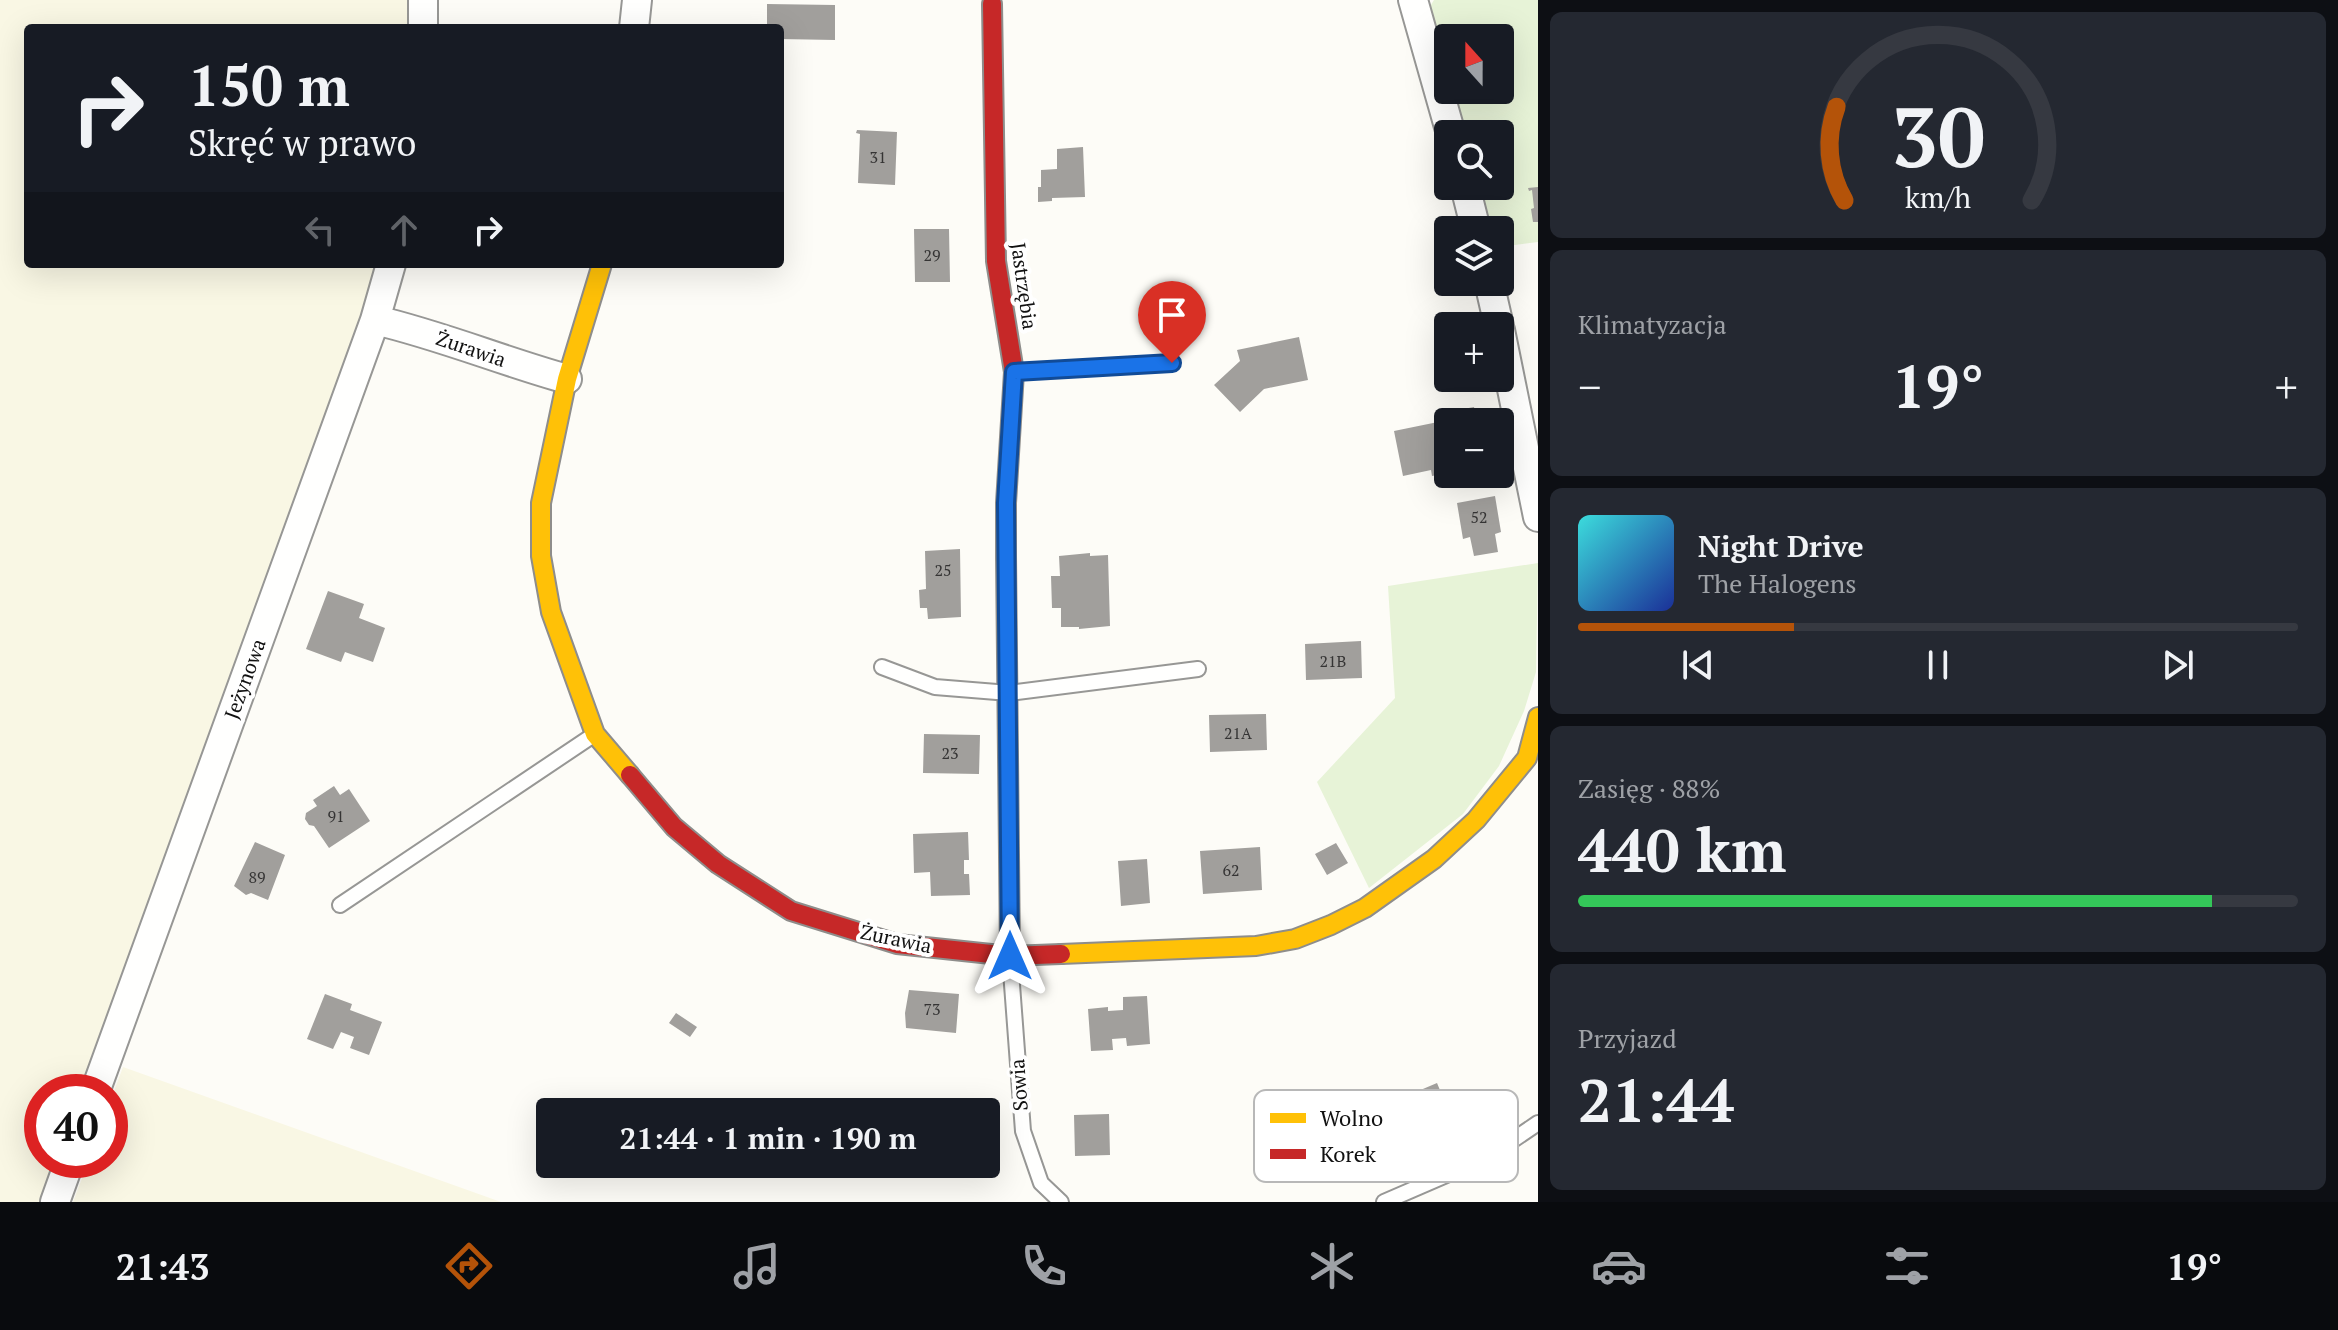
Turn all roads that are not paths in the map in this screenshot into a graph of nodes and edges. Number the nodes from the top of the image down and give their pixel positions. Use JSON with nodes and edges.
{"nodes":[{"id":1,"x":423,"y":0,"type":"edge"},
{"id":2,"x":637,"y":0,"type":"edge"},
{"id":3,"x":1413,"y":0,"type":"edge"},
{"id":4,"x":994,"y":1,"type":"edge"},
{"id":5,"x":423,"y":24,"type":"edge"},
{"id":6,"x":634,"y":24,"type":"edge"},
{"id":7,"x":1447,"y":120,"type":"edge"},
{"id":8,"x":390,"y":268,"type":"edge"},
{"id":9,"x":601,"y":268,"type":"edge"},
{"id":10,"x":375,"y":320,"type":"junction"},
{"id":11,"x":1172,"y":363,"type":"dead end"},
{"id":12,"x":1014,"y":372,"type":"junction"},
{"id":13,"x":567,"y":379,"type":"junction"},
{"id":14,"x":1513,"y":392,"type":"edge"},
{"id":15,"x":1538,"y":517,"type":"edge"},
{"id":16,"x":882,"y":667,"type":"dead end"},
{"id":17,"x":1198,"y":669,"type":"dead end"},
{"id":18,"x":1009,"y":693,"type":"junction"},
{"id":19,"x":1538,"y":717,"type":"edge"},
{"id":20,"x":595,"y":734,"type":"junction"},
{"id":21,"x":1532,"y":760,"type":"edge"},
{"id":22,"x":340,"y":905,"type":"dead end"},
{"id":23,"x":1010,"y":956,"type":"junction"},
{"id":24,"x":102,"y":1074,"type":"edge"},
{"id":25,"x":1538,"y":1123,"type":"edge"},
{"id":26,"x":1518,"y":1137,"type":"edge"},
{"id":27,"x":64,"y":1178,"type":"edge"},
{"id":28,"x":1430,"y":1182,"type":"edge"},
{"id":29,"x":55,"y":1202,"type":"edge"},
{"id":30,"x":1061,"y":1202,"type":"edge"},
{"id":31,"x":1384,"y":1202,"type":"edge"}],
"edges":[{"from":1,"to":5,"type":"street"},
{"from":2,"to":6,"type":"street"},
{"from":3,"to":7,"type":"street"},
{"from":4,"to":12,"type":"street","name":"Jastrzębia"},
{"from":8,"to":10,"type":"street","name":"Jeżynowa"},
{"from":9,"to":13,"type":"street","name":"Żurawia"},
{"from":10,"to":13,"type":"street","name":"Żurawia"},
{"from":10,"to":24,"type":"street","name":"Jeżynowa"},
{"from":11,"to":12,"type":"lane"},
{"from":12,"to":18,"type":"street","name":"Jastrzębia"},
{"from":13,"to":20,"type":"street","name":"Żurawia"},
{"from":14,"to":15,"type":"street"},
{"from":16,"to":18,"type":"lane"},
{"from":17,"to":18,"type":"lane"},
{"from":18,"to":23,"type":"street","name":"Jastrzębia"},
{"from":19,"to":21,"type":"street","name":"Żurawia"},
{"from":20,"to":22,"type":"lane"},
{"from":20,"to":23,"type":"street","name":"Żurawia"},
{"from":21,"to":23,"type":"street","name":"Żurawia"},
{"from":23,"to":30,"type":"lane","name":"Sowia"},
{"from":25,"to":26,"type":"lane"},
{"from":27,"to":29,"type":"street"},
{"from":28,"to":31,"type":"lane"}]}
